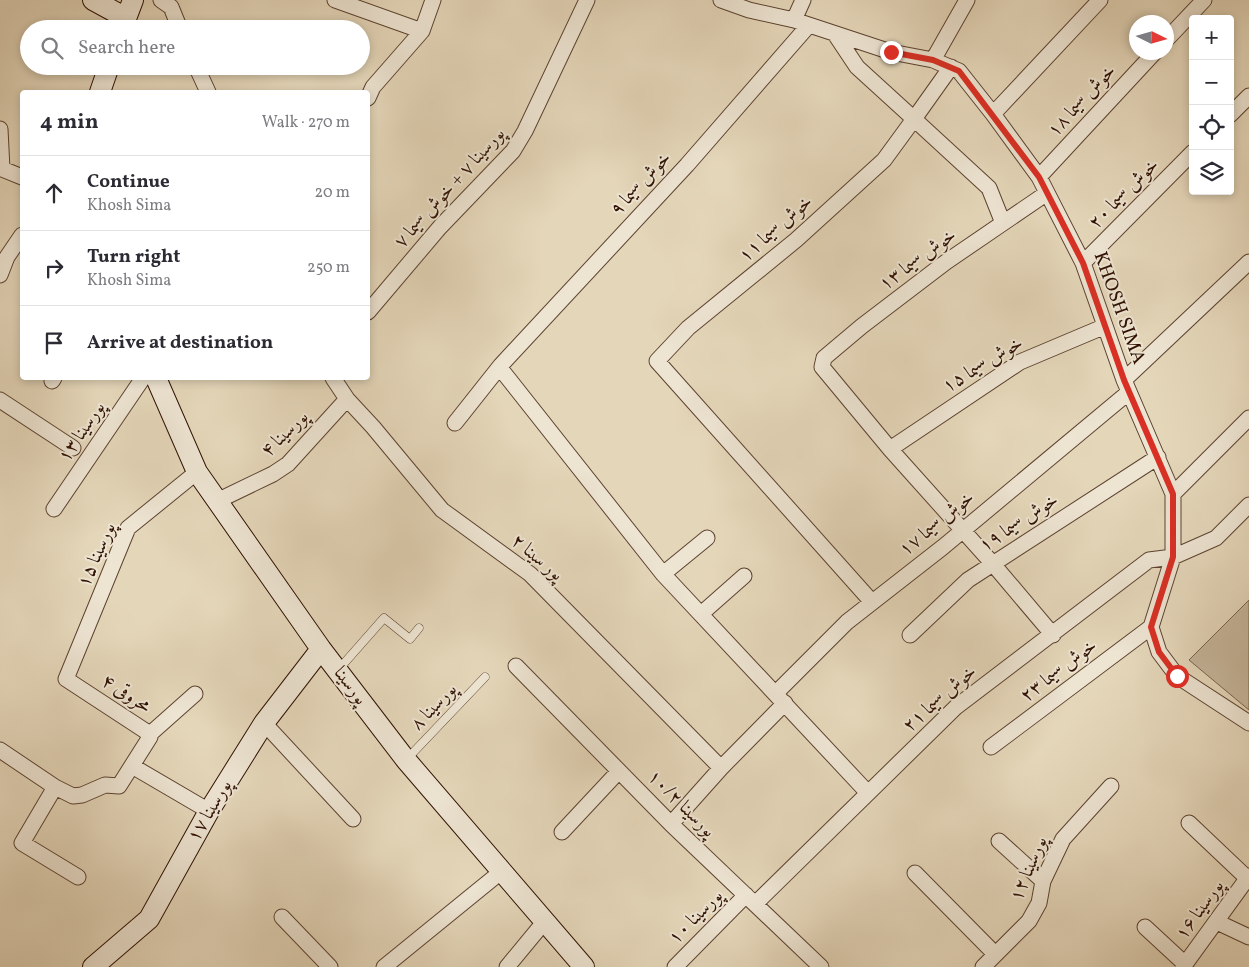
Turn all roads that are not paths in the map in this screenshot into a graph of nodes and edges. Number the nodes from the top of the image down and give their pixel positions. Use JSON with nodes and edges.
{"nodes":[{"id":1,"x":93,"y":0,"type":"edge"},
{"id":2,"x":161,"y":0,"type":"edge"},
{"id":3,"x":335,"y":0,"type":"edge"},
{"id":4,"x":433,"y":0,"type":"edge"},
{"id":5,"x":587,"y":0,"type":"edge"},
{"id":6,"x":721,"y":0,"type":"edge"},
{"id":7,"x":804,"y":0,"type":"edge"},
{"id":8,"x":967,"y":0,"type":"edge"},
{"id":9,"x":1100,"y":0,"type":"edge"},
{"id":10,"x":1204,"y":0,"type":"edge"},
{"id":11,"x":127,"y":16,"type":"edge"},
{"id":12,"x":176,"y":20,"type":"edge"},
{"id":13,"x":794,"y":20,"type":"junction"},
{"id":14,"x":809,"y":25,"type":"junction"},
{"id":15,"x":422,"y":31,"type":"junction"},
{"id":16,"x":1174,"y":32,"type":"edge"},
{"id":17,"x":835,"y":34,"type":"junction"},
{"id":18,"x":933,"y":60,"type":"junction"},
{"id":19,"x":1148,"y":60,"type":"edge"},
{"id":20,"x":951,"y":68,"type":"junction"},
{"id":21,"x":106,"y":75,"type":"edge"},
{"id":22,"x":200,"y":75,"type":"edge"},
{"id":23,"x":101,"y":90,"type":"edge"},
{"id":24,"x":207,"y":90,"type":"edge"},
{"id":25,"x":370,"y":94,"type":"edge"},
{"id":26,"x":1249,"y":96,"type":"edge"},
{"id":27,"x":1234,"y":110,"type":"edge"},
{"id":28,"x":993,"y":114,"type":"junction"},
{"id":29,"x":914,"y":119,"type":"junction"},
{"id":30,"x":0,"y":129,"type":"edge"},
{"id":31,"x":1189,"y":156,"type":"edge"},
{"id":32,"x":1,"y":171,"type":"edge"},
{"id":33,"x":20,"y":176,"type":"edge"},
{"id":34,"x":1039,"y":177,"type":"junction"},
{"id":35,"x":1047,"y":193,"type":"junction"},
{"id":36,"x":1003,"y":223,"type":"junction"},
{"id":37,"x":20,"y":238,"type":"edge"},
{"id":38,"x":1249,"y":262,"type":"edge"},
{"id":39,"x":1083,"y":263,"type":"junction"},
{"id":40,"x":0,"y":275,"type":"edge"},
{"id":41,"x":370,"y":310,"type":"edge"},
{"id":42,"x":1103,"y":327,"type":"junction"},
{"id":43,"x":500,"y":368,"type":"junction"},
{"id":44,"x":142,"y":380,"type":"edge"},
{"id":45,"x":157,"y":380,"type":"edge"},
{"id":46,"x":334,"y":380,"type":"edge"},
{"id":47,"x":1126,"y":386,"type":"junction"},
{"id":48,"x":347,"y":399,"type":"junction"},
{"id":49,"x":0,"y":400,"type":"edge"},
{"id":50,"x":1249,"y":418,"type":"edge"},
{"id":51,"x":455,"y":422,"type":"dead end"},
{"id":52,"x":73,"y":448,"type":"dead end"},
{"id":53,"x":890,"y":449,"type":"junction"},
{"id":54,"x":1158,"y":457,"type":"junction"},
{"id":55,"x":198,"y":472,"type":"junction"},
{"id":56,"x":1173,"y":494,"type":"junction"},
{"id":57,"x":217,"y":501,"type":"junction"},
{"id":58,"x":1249,"y":505,"type":"edge"},
{"id":59,"x":54,"y":509,"type":"dead end"},
{"id":60,"x":962,"y":530,"type":"junction"},
{"id":61,"x":707,"y":538,"type":"dead end"},
{"id":62,"x":1173,"y":557,"type":"junction"},
{"id":63,"x":993,"y":564,"type":"junction"},
{"id":64,"x":664,"y":574,"type":"junction"},
{"id":65,"x":744,"y":576,"type":"dead end"},
{"id":66,"x":872,"y":602,"type":"junction"},
{"id":67,"x":701,"y":614,"type":"junction"},
{"id":68,"x":1151,"y":627,"type":"junction"},
{"id":69,"x":419,"y":628,"type":"dead end"},
{"id":70,"x":1053,"y":635,"type":"junction"},
{"id":71,"x":910,"y":636,"type":"dead end"},
{"id":72,"x":321,"y":649,"type":"junction"},
{"id":73,"x":516,"y":666,"type":"dead end"},
{"id":74,"x":338,"y":671,"type":"junction"},
{"id":75,"x":485,"y":677,"type":"dead end"},
{"id":76,"x":66,"y":679,"type":"joint"},
{"id":77,"x":195,"y":694,"type":"dead end"},
{"id":78,"x":780,"y":698,"type":"junction"},
{"id":79,"x":264,"y":723,"type":"junction"},
{"id":80,"x":1249,"y":723,"type":"edge"},
{"id":81,"x":150,"y":734,"type":"junction"},
{"id":82,"x":990,"y":747,"type":"dead end"},
{"id":83,"x":0,"y":750,"type":"edge"},
{"id":84,"x":406,"y":760,"type":"junction"},
{"id":85,"x":132,"y":766,"type":"junction"},
{"id":86,"x":721,"y":768,"type":"junction"},
{"id":87,"x":619,"y":771,"type":"junction"},
{"id":88,"x":1111,"y":786,"type":"dead end"},
{"id":89,"x":55,"y":787,"type":"junction"},
{"id":90,"x":868,"y":793,"type":"junction"},
{"id":91,"x":209,"y":811,"type":"junction"},
{"id":92,"x":352,"y":819,"type":"dead end"},
{"id":93,"x":1188,"y":823,"type":"dead end"},
{"id":94,"x":671,"y":824,"type":"junction"},
{"id":95,"x":562,"y":832,"type":"dead end"},
{"id":96,"x":999,"y":841,"type":"dead end"},
{"id":97,"x":502,"y":871,"type":"junction"},
{"id":98,"x":915,"y":873,"type":"dead end"},
{"id":99,"x":78,"y":876,"type":"dead end"},
{"id":100,"x":1248,"y":877,"type":"edge"},
{"id":101,"x":1043,"y":881,"type":"junction"},
{"id":102,"x":751,"y":900,"type":"junction"},
{"id":103,"x":282,"y":917,"type":"dead end"},
{"id":104,"x":545,"y":921,"type":"junction"},
{"id":105,"x":1217,"y":922,"type":"junction"},
{"id":106,"x":1145,"y":927,"type":"dead end"},
{"id":107,"x":1249,"y":937,"type":"edge"},
{"id":108,"x":995,"y":954,"type":"junction"},
{"id":109,"x":96,"y":966,"type":"edge"},
{"id":110,"x":1184,"y":966,"type":"edge"},
{"id":111,"x":330,"y":967,"type":"edge"},
{"id":112,"x":384,"y":967,"type":"edge"},
{"id":113,"x":507,"y":967,"type":"edge"},
{"id":114,"x":584,"y":967,"type":"edge"},
{"id":115,"x":674,"y":967,"type":"edge"},
{"id":116,"x":820,"y":967,"type":"edge"},
{"id":117,"x":983,"y":967,"type":"edge"}],
"edges":[{"from":1,"to":11,"type":"street"},
{"from":2,"to":12,"type":"street"},
{"from":3,"to":15,"type":"street"},
{"from":4,"to":15,"type":"street"},
{"from":5,"to":41,"type":"street","name":"پورسینا ۷ + خوش سیما ۷"},
{"from":6,"to":13,"type":"street","name":"KHOSH SIMA"},
{"from":7,"to":13,"type":"street"},
{"from":8,"to":18,"type":"street"},
{"from":9,"to":28,"type":"street"},
{"from":10,"to":16,"type":"street"},
{"from":13,"to":14,"type":"street","name":"KHOSH SIMA"},
{"from":14,"to":17,"type":"street","name":"KHOSH SIMA"},
{"from":14,"to":43,"type":"street","name":"خوش سیما ۹"},
{"from":15,"to":25,"type":"street"},
{"from":17,"to":18,"type":"street","name":"KHOSH SIMA"},
{"from":17,"to":29,"type":"street"},
{"from":18,"to":20,"type":"street","name":"KHOSH SIMA"},
{"from":19,"to":34,"type":"street","name":"خوش سیما ۱۸"},
{"from":20,"to":28,"type":"street","name":"KHOSH SIMA"},
{"from":20,"to":29,"type":"street","name":"خوش سیما ۱۱"},
{"from":21,"to":23,"type":"street"},
{"from":22,"to":24,"type":"street"},
{"from":26,"to":27,"type":"street"},
{"from":28,"to":34,"type":"street","name":"KHOSH SIMA"},
{"from":29,"to":36,"type":"street"},
{"from":29,"to":66,"type":"street","name":"خوش سیما ۱۱"},
{"from":30,"to":32,"type":"street"},
{"from":31,"to":39,"type":"street","name":"خوش سیما ۲۰"},
{"from":32,"to":33,"type":"street"},
{"from":34,"to":35,"type":"street","name":"KHOSH SIMA"},
{"from":35,"to":36,"type":"street","name":"خوش سیما ۱۳"},
{"from":35,"to":39,"type":"street","name":"KHOSH SIMA"},
{"from":36,"to":53,"type":"street","name":"خوش سیما ۱۳"},
{"from":37,"to":40,"type":"street"},
{"from":38,"to":47,"type":"street","name":"خوش سیما ۱۷"},
{"from":39,"to":42,"type":"street","name":"KHOSH SIMA"},
{"from":42,"to":47,"type":"street","name":"KHOSH SIMA"},
{"from":42,"to":53,"type":"street","name":"خوش سیما ۱۵"},
{"from":43,"to":51,"type":"street","name":"خوش سیما ۹"},
{"from":43,"to":64,"type":"street"},
{"from":44,"to":59,"type":"street","name":"پورسینا ۱۳"},
{"from":45,"to":55,"type":"street","name":"پورسینا"},
{"from":46,"to":48,"type":"street","name":"پور سینا ۲"},
{"from":47,"to":54,"type":"street","name":"KHOSH SIMA"},
{"from":47,"to":60,"type":"street","name":"خوش سیما ۱۷"},
{"from":48,"to":57,"type":"street","name":"پورسینا ۴"},
{"from":48,"to":86,"type":"street","name":"پور سینا ۲"},
{"from":49,"to":52,"type":"street"},
{"from":50,"to":56,"type":"street"},
{"from":53,"to":60,"type":"street"},
{"from":54,"to":56,"type":"street","name":"KHOSH SIMA"},
{"from":54,"to":63,"type":"street","name":"خوش سیما ۱۹"},
{"from":55,"to":57,"type":"street","name":"پورسینا"},
{"from":55,"to":76,"type":"street","name":"پورسینا ۱۵"},
{"from":56,"to":62,"type":"street","name":"KHOSH SIMA"},
{"from":57,"to":72,"type":"street","name":"پورسینا"},
{"from":58,"to":62,"type":"street","name":"خوش سیما ۲۱"},
{"from":60,"to":63,"type":"street"},
{"from":60,"to":66,"type":"street","name":"خوش سیما ۱۷"},
{"from":61,"to":64,"type":"street"},
{"from":62,"to":68,"type":"street","name":"KHOSH SIMA"},
{"from":62,"to":70,"type":"street","name":"خوش سیما ۲۱"},
{"from":63,"to":70,"type":"street"},
{"from":63,"to":71,"type":"street","name":"خوش سیما ۱۹"},
{"from":64,"to":67,"type":"street"},
{"from":65,"to":67,"type":"street"},
{"from":66,"to":78,"type":"street","name":"خوش سیما ۱۷"},
{"from":67,"to":78,"type":"street"},
{"from":68,"to":80,"type":"street"},
{"from":68,"to":82,"type":"street","name":"خوش سیما ۲۳"},
{"from":69,"to":74,"type":"lane"},
{"from":70,"to":90,"type":"street","name":"خوش سیما ۲۱"},
{"from":72,"to":74,"type":"street","name":"پورسینا"},
{"from":72,"to":79,"type":"street","name":"پورسینا ۱۷"},
{"from":73,"to":87,"type":"street","name":"پورسینا ۱۰/۲"},
{"from":74,"to":84,"type":"street","name":"پورسینا"},
{"from":75,"to":84,"type":"lane","name":"پورسینا ۸"},
{"from":76,"to":81,"type":"street","name":"محروقی ۴"},
{"from":77,"to":81,"type":"street"},
{"from":78,"to":86,"type":"street","name":"خوش سیما ۱۷"},
{"from":78,"to":90,"type":"street"},
{"from":79,"to":91,"type":"street","name":"پورسینا ۱۷"},
{"from":79,"to":92,"type":"street"},
{"from":81,"to":85,"type":"street","name":"محروقی ۴"},
{"from":83,"to":89,"type":"street","name":"محروقی ۴"},
{"from":84,"to":97,"type":"street","name":"پورسینا"},
{"from":85,"to":89,"type":"street","name":"محروقی ۴"},
{"from":85,"to":91,"type":"street"},
{"from":86,"to":94,"type":"street","name":"خوش سیما ۱۷"},
{"from":87,"to":94,"type":"street","name":"پورسینا ۱۰/۲"},
{"from":87,"to":95,"type":"street"},
{"from":88,"to":101,"type":"street","name":"پورسینا ۱۲"},
{"from":89,"to":99,"type":"street"},
{"from":90,"to":102,"type":"street","name":"خوش سیما ۲۱"},
{"from":91,"to":109,"type":"street","name":"پورسینا ۱۷"},
{"from":93,"to":100,"type":"street"},
{"from":94,"to":102,"type":"street","name":"پورسینا ۱۰/۲"},
{"from":96,"to":101,"type":"street"},
{"from":97,"to":104,"type":"street","name":"پورسینا"},
{"from":97,"to":112,"type":"street"},
{"from":98,"to":108,"type":"street"},
{"from":100,"to":105,"type":"street","name":"پورسینا ۱۶"},
{"from":101,"to":108,"type":"street","name":"پورسینا ۱۲"},
{"from":102,"to":115,"type":"street","name":"پورسینا ۱۰"},
{"from":102,"to":116,"type":"street","name":"پورسینا ۱۰/۲"},
{"from":103,"to":111,"type":"street"},
{"from":104,"to":113,"type":"street"},
{"from":104,"to":114,"type":"street","name":"پورسینا"},
{"from":105,"to":107,"type":"street"},
{"from":105,"to":110,"type":"street","name":"پورسینا ۱۶"},
{"from":106,"to":110,"type":"street"},
{"from":108,"to":117,"type":"street","name":"پورسینا ۱۲"}]}
